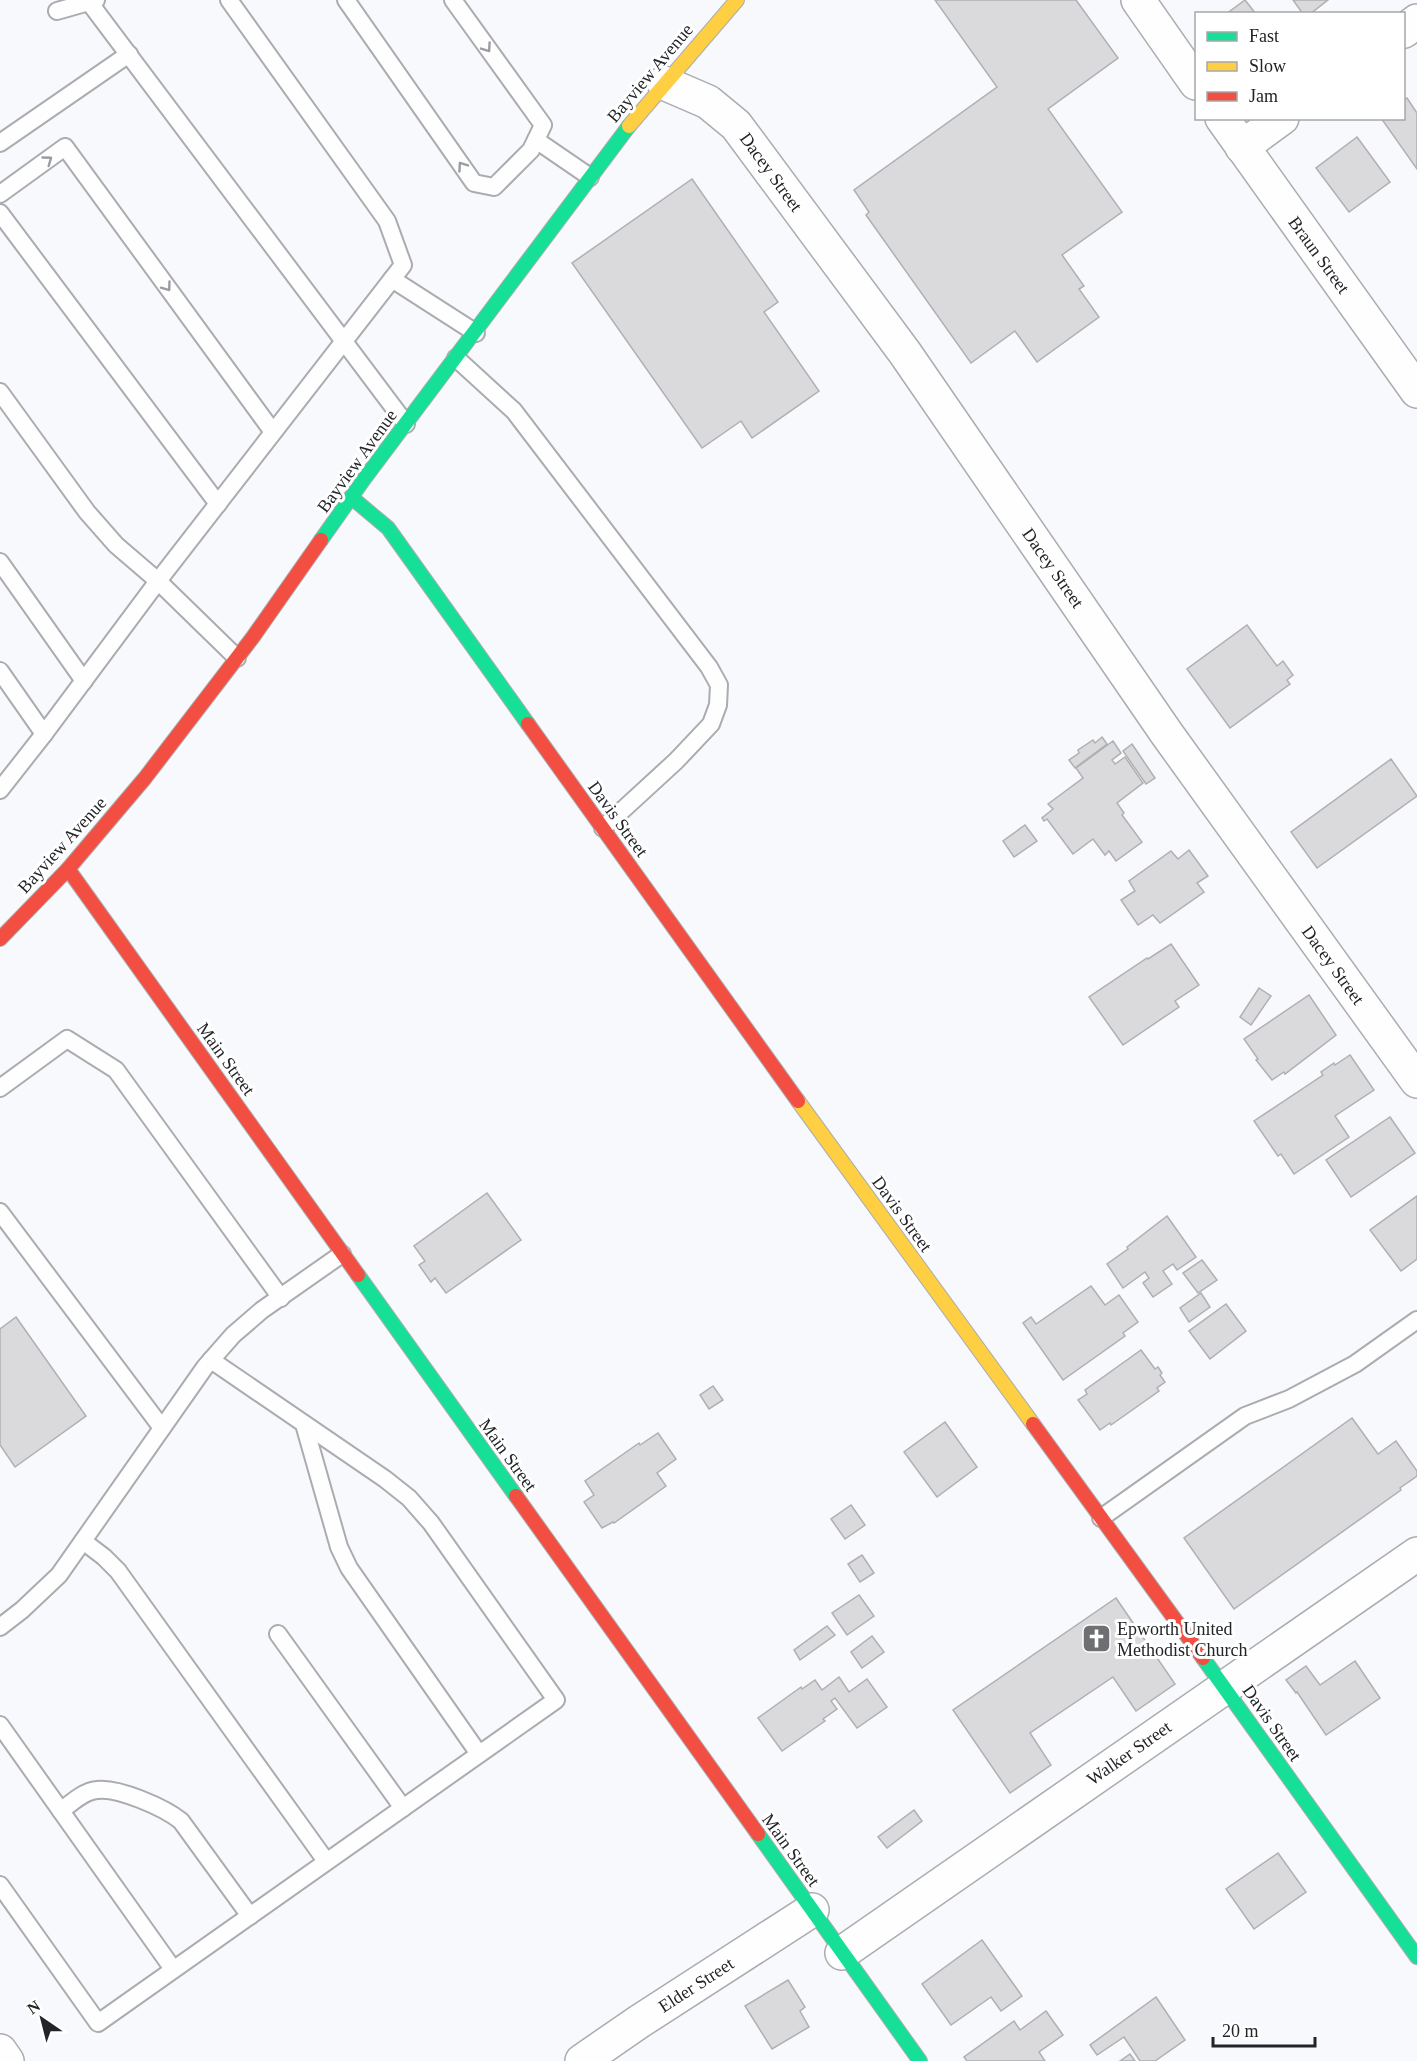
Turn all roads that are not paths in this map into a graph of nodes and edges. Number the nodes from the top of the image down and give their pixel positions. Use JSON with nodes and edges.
{"nodes":[{"id":1,"x":229,"y":0,"type":"edge"},
{"id":2,"x":346,"y":0,"type":"edge"},
{"id":3,"x":453,"y":0,"type":"edge"},
{"id":4,"x":737,"y":0,"type":"edge"},
{"id":5,"x":1138,"y":0,"type":"edge"},
{"id":6,"x":93,"y":1,"type":"edge"},
{"id":7,"x":57,"y":11,"type":"dead end"},
{"id":8,"x":1417,"y":21,"type":"edge"},
{"id":9,"x":1405,"y":30,"type":"edge"},
{"id":10,"x":129,"y":54,"type":"junction"},
{"id":11,"x":1195,"y":80,"type":"edge"},
{"id":12,"x":664,"y":83,"type":"junction"},
{"id":13,"x":1223,"y":120,"type":"edge"},
{"id":14,"x":1279,"y":120,"type":"edge"},
{"id":15,"x":536,"y":140,"type":"junction"},
{"id":16,"x":0,"y":143,"type":"edge"},
{"id":17,"x":1242,"y":147,"type":"junction"},
{"id":18,"x":590,"y":177,"type":"junction"},
{"id":19,"x":0,"y":194,"type":"edge"},
{"id":20,"x":0,"y":213,"type":"edge"},
{"id":21,"x":392,"y":279,"type":"junction"},
{"id":22,"x":476,"y":333,"type":"junction"},
{"id":23,"x":344,"y":340,"type":"junction"},
{"id":24,"x":456,"y":358,"type":"junction"},
{"id":25,"x":1417,"y":391,"type":"edge"},
{"id":26,"x":0,"y":392,"type":"edge"},
{"id":27,"x":406,"y":424,"type":"junction"},
{"id":28,"x":273,"y":432,"type":"junction"},
{"id":29,"x":351,"y":497,"type":"junction"},
{"id":30,"x":218,"y":504,"type":"junction"},
{"id":31,"x":0,"y":562,"type":"edge"},
{"id":32,"x":158,"y":581,"type":"junction"},
{"id":33,"x":237,"y":658,"type":"junction"},
{"id":34,"x":0,"y":671,"type":"edge"},
{"id":35,"x":84,"y":681,"type":"junction"},
{"id":36,"x":44,"y":734,"type":"junction"},
{"id":37,"x":0,"y":790,"type":"edge"},
{"id":38,"x":603,"y":828,"type":"junction"},
{"id":39,"x":68,"y":869,"type":"junction"},
{"id":40,"x":0,"y":939,"type":"edge"},
{"id":41,"x":1417,"y":1081,"type":"edge"},
{"id":42,"x":0,"y":1088,"type":"edge"},
{"id":43,"x":0,"y":1212,"type":"edge"},
{"id":44,"x":342,"y":1254,"type":"junction"},
{"id":45,"x":281,"y":1298,"type":"junction"},
{"id":46,"x":1417,"y":1320,"type":"edge"},
{"id":47,"x":211,"y":1360,"type":"junction"},
{"id":48,"x":304,"y":1424,"type":"junction"},
{"id":49,"x":162,"y":1428,"type":"junction"},
{"id":50,"x":1101,"y":1518,"type":"junction"},
{"id":51,"x":83,"y":1541,"type":"junction"},
{"id":52,"x":1417,"y":1554,"type":"edge"},
{"id":53,"x":0,"y":1627,"type":"edge"},
{"id":54,"x":278,"y":1634,"type":"dead end"},
{"id":55,"x":1224,"y":1687,"type":"junction"},
{"id":56,"x":0,"y":1725,"type":"edge"},
{"id":57,"x":479,"y":1754,"type":"junction"},
{"id":58,"x":403,"y":1808,"type":"junction"},
{"id":59,"x":61,"y":1811,"type":"junction"},
{"id":60,"x":326,"y":1861,"type":"junction"},
{"id":61,"x":0,"y":1885,"type":"edge"},
{"id":62,"x":812,"y":1910,"type":"junction"},
{"id":63,"x":250,"y":1916,"type":"junction"},
{"id":64,"x":842,"y":1953,"type":"junction"},
{"id":65,"x":1417,"y":1957,"type":"edge"},
{"id":66,"x":173,"y":1969,"type":"junction"},
{"id":67,"x":0,"y":2051,"type":"edge"},
{"id":68,"x":7,"y":2061,"type":"edge"},
{"id":69,"x":582,"y":2061,"type":"edge"},
{"id":70,"x":920,"y":2061,"type":"edge"}],
"edges":[{"from":1,"to":21,"type":"lane"},
{"from":15,"to":2,"type":"lane","one_way":true},
{"from":3,"to":15,"type":"lane","one_way":true},
{"from":4,"to":12,"type":"street","name":"Bayview Avenue"},
{"from":5,"to":11,"type":"street"},
{"from":6,"to":7,"type":"lane"},
{"from":6,"to":10,"type":"lane"},
{"from":8,"to":9,"type":"street"},
{"from":10,"to":16,"type":"lane"},
{"from":10,"to":23,"type":"lane"},
{"from":12,"to":18,"type":"street","name":"Bayview Avenue"},
{"from":12,"to":41,"type":"street","name":"Dacey Street"},
{"from":13,"to":17,"type":"street","name":"Braun Street"},
{"from":14,"to":17,"type":"street"},
{"from":15,"to":18,"type":"lane"},
{"from":17,"to":25,"type":"street","name":"Braun Street"},
{"from":18,"to":22,"type":"street","name":"Bayview Avenue"},
{"from":19,"to":28,"type":"lane","one_way":true},
{"from":20,"to":30,"type":"lane"},
{"from":21,"to":22,"type":"lane"},
{"from":21,"to":23,"type":"lane"},
{"from":22,"to":24,"type":"street","name":"Bayview Avenue"},
{"from":23,"to":27,"type":"lane"},
{"from":23,"to":28,"type":"lane"},
{"from":24,"to":27,"type":"street","name":"Bayview Avenue"},
{"from":24,"to":38,"type":"lane"},
{"from":26,"to":32,"type":"lane"},
{"from":27,"to":29,"type":"street","name":"Bayview Avenue"},
{"from":28,"to":30,"type":"lane"},
{"from":29,"to":33,"type":"street","name":"Bayview Avenue"},
{"from":29,"to":38,"type":"street","name":"Davis Street"},
{"from":30,"to":32,"type":"lane"},
{"from":31,"to":35,"type":"lane"},
{"from":32,"to":33,"type":"lane"},
{"from":32,"to":35,"type":"lane"},
{"from":33,"to":39,"type":"street","name":"Bayview Avenue"},
{"from":34,"to":36,"type":"lane"},
{"from":35,"to":36,"type":"lane"},
{"from":36,"to":37,"type":"lane"},
{"from":38,"to":50,"type":"street","name":"Davis Street"},
{"from":39,"to":40,"type":"street","name":"Bayview Avenue"},
{"from":39,"to":44,"type":"street","name":"Main Street"},
{"from":42,"to":45,"type":"lane"},
{"from":43,"to":49,"type":"lane"},
{"from":44,"to":45,"type":"lane"},
{"from":44,"to":62,"type":"street","name":"Main Street"},
{"from":45,"to":47,"type":"lane"},
{"from":46,"to":50,"type":"lane"},
{"from":47,"to":48,"type":"lane"},
{"from":47,"to":49,"type":"lane"},
{"from":48,"to":57,"type":"lane"},
{"from":48,"to":57,"type":"lane"},
{"from":49,"to":51,"type":"lane"},
{"from":50,"to":55,"type":"street","name":"Davis Street"},
{"from":51,"to":53,"type":"lane"},
{"from":51,"to":60,"type":"lane"},
{"from":52,"to":55,"type":"street","name":"Walker Street"},
{"from":54,"to":58,"type":"lane"},
{"from":55,"to":64,"type":"street","name":"Walker Street"},
{"from":55,"to":65,"type":"street","name":"Davis Street"},
{"from":56,"to":59,"type":"lane"},
{"from":57,"to":58,"type":"lane"},
{"from":58,"to":60,"type":"lane"},
{"from":59,"to":63,"type":"lane"},
{"from":59,"to":66,"type":"lane"},
{"from":60,"to":63,"type":"lane"},
{"from":61,"to":66,"type":"lane"},
{"from":62,"to":64,"type":"street","name":"Main Street"},
{"from":62,"to":69,"type":"street","name":"Elder Street"},
{"from":63,"to":66,"type":"lane"},
{"from":64,"to":70,"type":"street","name":"Main Street"},
{"from":67,"to":68,"type":"street"}]}
